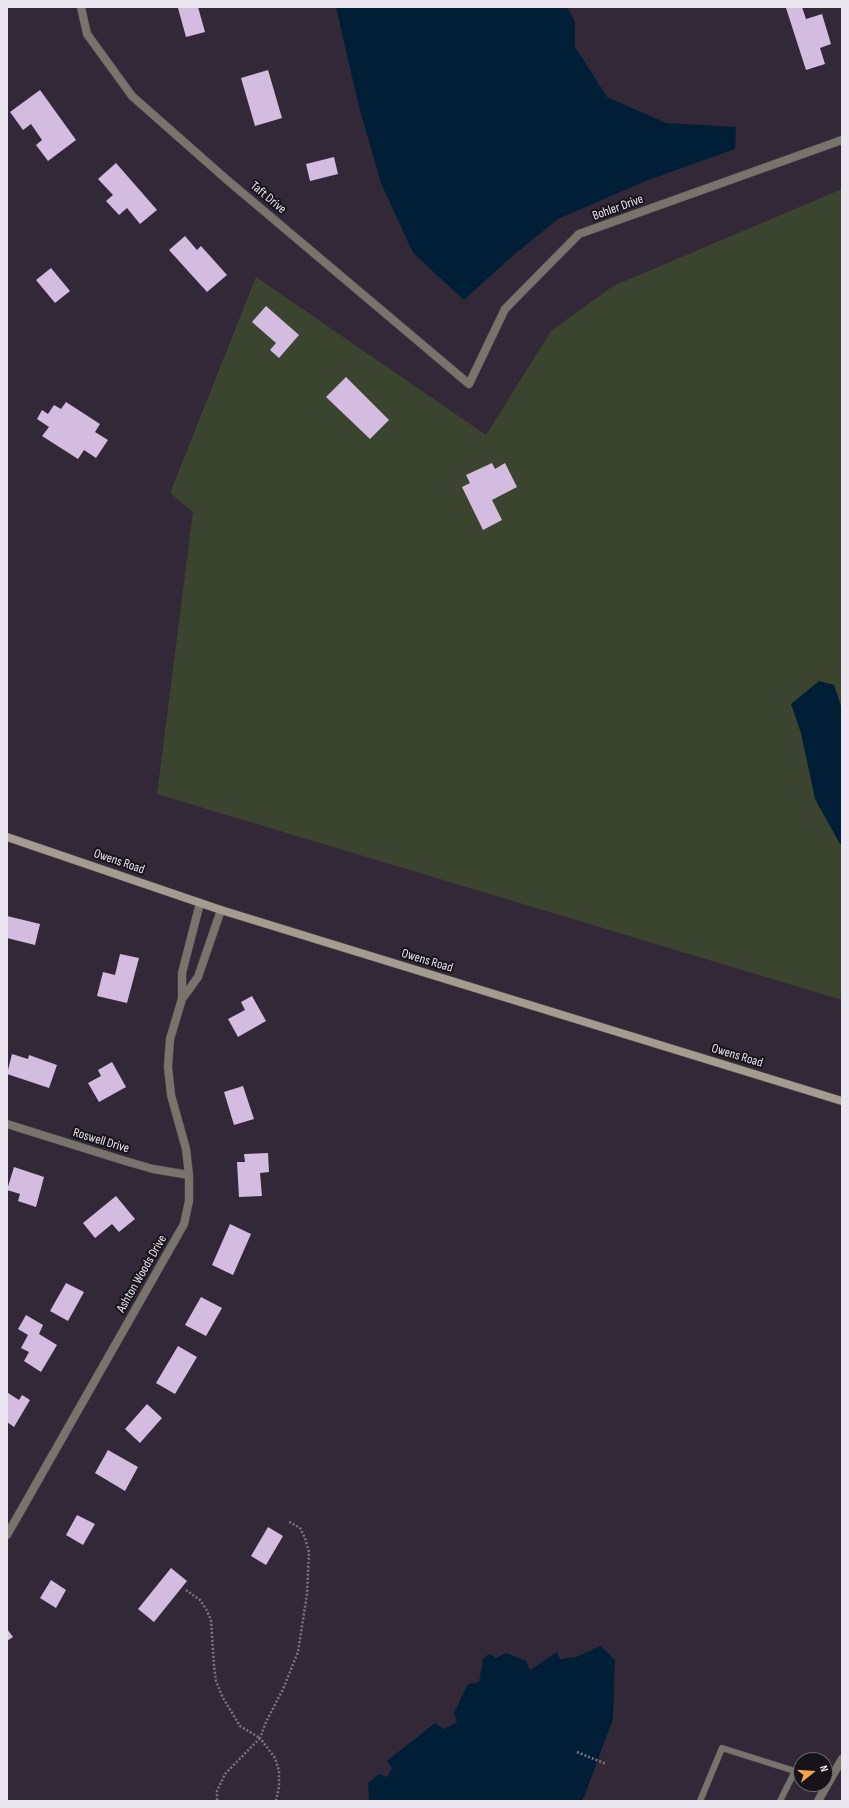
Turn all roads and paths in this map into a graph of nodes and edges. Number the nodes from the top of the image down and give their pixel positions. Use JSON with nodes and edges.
{"nodes":[{"id":1,"x":81,"y":7,"type":"edge"},
{"id":2,"x":842,"y":140,"type":"edge"},
{"id":3,"x":469,"y":384,"type":"joint"},
{"id":4,"x":7,"y":837,"type":"edge"},
{"id":5,"x":200,"y":903,"type":"junction"},
{"id":6,"x":221,"y":910,"type":"junction"},
{"id":7,"x":182,"y":999,"type":"junction"},
{"id":8,"x":842,"y":1101,"type":"edge"},
{"id":9,"x":7,"y":1124,"type":"edge"},
{"id":10,"x":189,"y":1175,"type":"junction"},
{"id":11,"x":288,"y":1521,"type":"dead end"},
{"id":12,"x":7,"y":1535,"type":"edge"},
{"id":13,"x":186,"y":1590,"type":"dead end"},
{"id":14,"x":260,"y":1738,"type":"junction"},
{"id":15,"x":576,"y":1752,"type":"dead end"},
{"id":16,"x":842,"y":1759,"type":"edge"},
{"id":17,"x":606,"y":1764,"type":"dead end"},
{"id":18,"x":793,"y":1770,"type":"edge"},
{"id":19,"x":833,"y":1773,"type":"edge"},
{"id":20,"x":793,"y":1780,"type":"edge"},
{"id":21,"x":216,"y":1801,"type":"edge"},
{"id":22,"x":276,"y":1801,"type":"edge"},
{"id":23,"x":700,"y":1801,"type":"edge"},
{"id":24,"x":780,"y":1801,"type":"edge"}],
"edges":[{"from":1,"to":3,"type":"street","name":"Taft Drive"},
{"from":2,"to":3,"type":"street","name":"Bohler Drive"},
{"from":4,"to":5,"type":"street","name":"Owens Road"},
{"from":5,"to":6,"type":"street","name":"Owens Road"},
{"from":5,"to":7,"type":"street","name":"Ashton Woods Drive"},
{"from":6,"to":7,"type":"street","name":"Ashton Woods Drive"},
{"from":6,"to":8,"type":"street","name":"Owens Road"},
{"from":7,"to":10,"type":"street","name":"Ashton Woods Drive"},
{"from":9,"to":10,"type":"street","name":"Roswell Drive"},
{"from":10,"to":12,"type":"street","name":"Ashton Woods Drive"},
{"from":11,"to":14,"type":"path"},
{"from":13,"to":14,"type":"path"},
{"from":14,"to":21,"type":"path"},
{"from":14,"to":22,"type":"path"},
{"from":15,"to":17,"type":"path"},
{"from":16,"to":19,"type":"street"},
{"from":18,"to":23,"type":"lane"},
{"from":20,"to":24,"type":"lane"}]}
